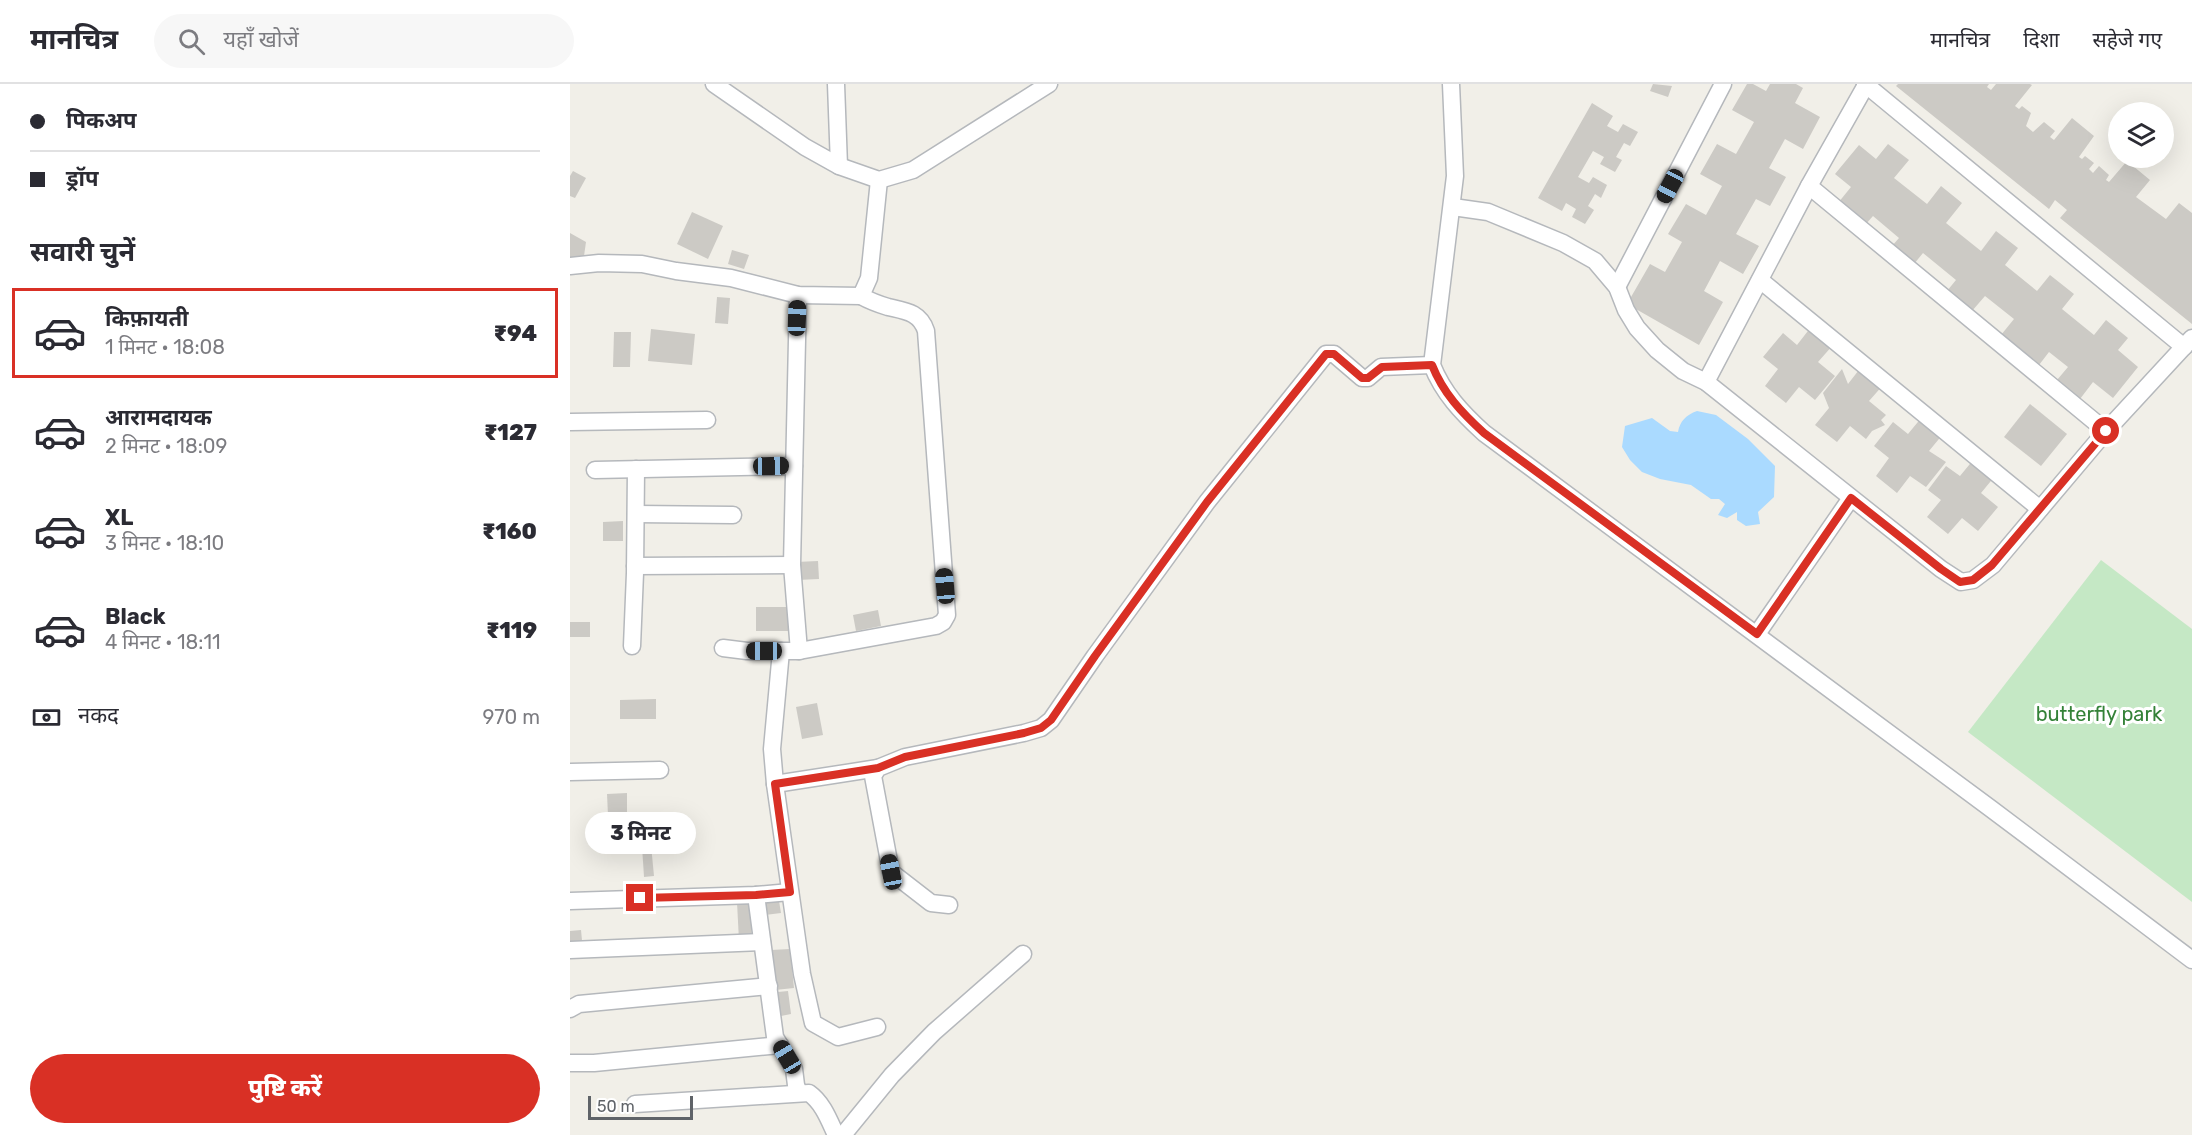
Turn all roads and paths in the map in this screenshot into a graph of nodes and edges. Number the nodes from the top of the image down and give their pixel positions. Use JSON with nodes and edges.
{"nodes":[{"id":1,"x":836,"y":84,"type":"edge"},
{"id":2,"x":1050,"y":84,"type":"edge"},
{"id":3,"x":1451,"y":84,"type":"edge"},
{"id":4,"x":1723,"y":84,"type":"edge"},
{"id":5,"x":1866,"y":84,"type":"edge"},
{"id":6,"x":723,"y":87,"type":"edge"},
{"id":7,"x":840,"y":166,"type":"junction"},
{"id":8,"x":879,"y":180,"type":"junction"},
{"id":9,"x":1809,"y":186,"type":"junction"},
{"id":10,"x":1453,"y":207,"type":"junction"},
{"id":11,"x":570,"y":266,"type":"edge"},
{"id":12,"x":1760,"y":280,"type":"junction"},
{"id":13,"x":1617,"y":287,"type":"junction"},
{"id":14,"x":798,"y":295,"type":"junction"},
{"id":15,"x":861,"y":296,"type":"junction"},
{"id":16,"x":2188,"y":342,"type":"edge"},
{"id":17,"x":1432,"y":365,"type":"junction"},
{"id":18,"x":1706,"y":382,"type":"junction"},
{"id":19,"x":707,"y":420,"type":"dead end"},
{"id":20,"x":570,"y":422,"type":"edge"},
{"id":21,"x":2106,"y":431,"type":"junction"},
{"id":22,"x":794,"y":466,"type":"junction"},
{"id":23,"x":636,"y":469,"type":"junction"},
{"id":24,"x":595,"y":470,"type":"dead end"},
{"id":25,"x":1851,"y":498,"type":"junction"},
{"id":26,"x":2040,"y":509,"type":"junction"},
{"id":27,"x":636,"y":514,"type":"junction"},
{"id":28,"x":733,"y":515,"type":"dead end"},
{"id":29,"x":635,"y":566,"type":"junction"},
{"id":30,"x":792,"y":566,"type":"junction"},
{"id":31,"x":1757,"y":634,"type":"junction"},
{"id":32,"x":632,"y":646,"type":"dead end"},
{"id":33,"x":723,"y":648,"type":"dead end"},
{"id":34,"x":782,"y":651,"type":"junction"},
{"id":35,"x":799,"y":651,"type":"junction"},
{"id":36,"x":878,"y":768,"type":"junction"},
{"id":37,"x":660,"y":770,"type":"dead end"},
{"id":38,"x":570,"y":772,"type":"edge"},
{"id":39,"x":775,"y":784,"type":"junction"},
{"id":40,"x":790,"y":892,"type":"junction"},
{"id":41,"x":756,"y":895,"type":"junction"},
{"id":42,"x":570,"y":900,"type":"edge"},
{"id":43,"x":949,"y":905,"type":"dead end"},
{"id":44,"x":762,"y":942,"type":"junction"},
{"id":45,"x":570,"y":950,"type":"edge"},
{"id":46,"x":1023,"y":954,"type":"dead end"},
{"id":47,"x":2192,"y":960,"type":"edge"},
{"id":48,"x":769,"y":987,"type":"junction"},
{"id":49,"x":570,"y":1009,"type":"edge"},
{"id":50,"x":877,"y":1028,"type":"dead end"},
{"id":51,"x":780,"y":1045,"type":"junction"},
{"id":52,"x":570,"y":1063,"type":"edge"},
{"id":53,"x":799,"y":1093,"type":"junction"},
{"id":54,"x":635,"y":1104,"type":"dead end"},
{"id":55,"x":837,"y":1135,"type":"edge"},
{"id":56,"x":843,"y":1135,"type":"edge"}],
"edges":[{"from":1,"to":7,"type":"street"},
{"from":2,"to":8,"type":"street"},
{"from":3,"to":10,"type":"street"},
{"from":4,"to":13,"type":"street"},
{"from":5,"to":9,"type":"street"},
{"from":5,"to":16,"type":"street"},
{"from":6,"to":7,"type":"street"},
{"from":7,"to":8,"type":"street"},
{"from":8,"to":15,"type":"street"},
{"from":9,"to":12,"type":"street"},
{"from":9,"to":21,"type":"street"},
{"from":10,"to":13,"type":"street"},
{"from":10,"to":17,"type":"street"},
{"from":11,"to":14,"type":"street"},
{"from":12,"to":18,"type":"street"},
{"from":12,"to":26,"type":"street"},
{"from":13,"to":18,"type":"street"},
{"from":14,"to":15,"type":"street"},
{"from":14,"to":22,"type":"street"},
{"from":15,"to":35,"type":"street"},
{"from":16,"to":21,"type":"street"},
{"from":17,"to":31,"type":"street"},
{"from":17,"to":36,"type":"street"},
{"from":18,"to":25,"type":"street"},
{"from":19,"to":20,"type":"street"},
{"from":21,"to":26,"type":"street"},
{"from":22,"to":23,"type":"street"},
{"from":22,"to":30,"type":"street"},
{"from":23,"to":24,"type":"street"},
{"from":23,"to":27,"type":"street"},
{"from":25,"to":26,"type":"street"},
{"from":25,"to":31,"type":"street"},
{"from":27,"to":28,"type":"street"},
{"from":27,"to":29,"type":"street"},
{"from":29,"to":30,"type":"street"},
{"from":29,"to":32,"type":"street"},
{"from":30,"to":35,"type":"street"},
{"from":31,"to":47,"type":"street"},
{"from":33,"to":34,"type":"street"},
{"from":34,"to":35,"type":"street"},
{"from":34,"to":39,"type":"street"},
{"from":36,"to":39,"type":"street"},
{"from":36,"to":43,"type":"street"},
{"from":37,"to":38,"type":"street"},
{"from":39,"to":40,"type":"street"},
{"from":40,"to":41,"type":"street"},
{"from":40,"to":50,"type":"street"},
{"from":41,"to":42,"type":"street"},
{"from":41,"to":44,"type":"street"},
{"from":44,"to":45,"type":"street"},
{"from":44,"to":48,"type":"street"},
{"from":46,"to":56,"type":"street"},
{"from":48,"to":49,"type":"street"},
{"from":48,"to":51,"type":"street"},
{"from":51,"to":52,"type":"street"},
{"from":51,"to":53,"type":"street"},
{"from":53,"to":54,"type":"street"},
{"from":53,"to":55,"type":"street"}]}
